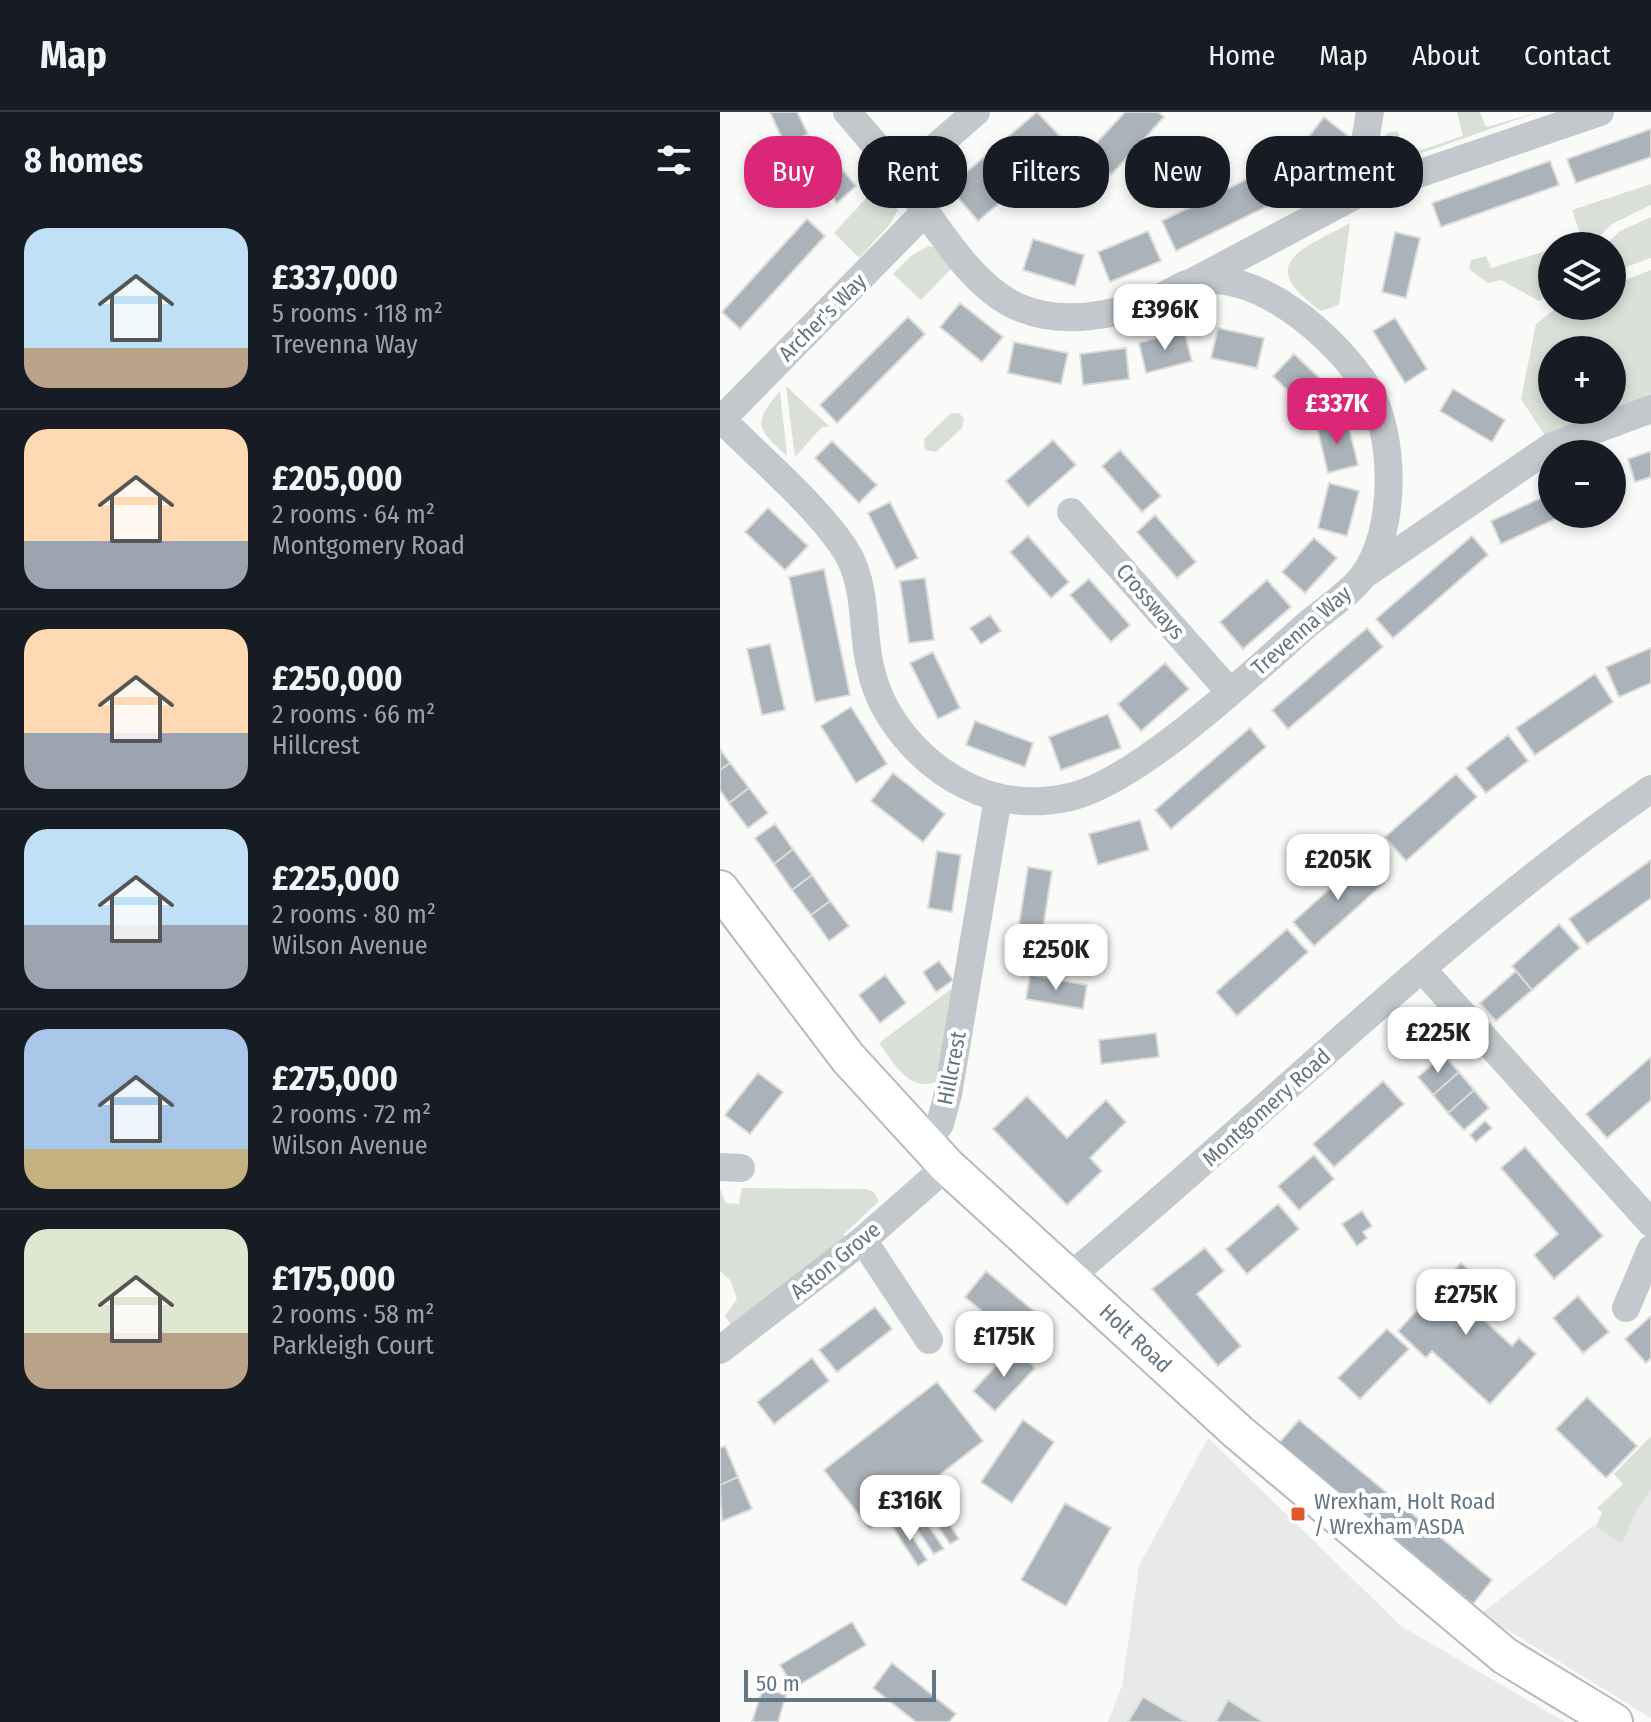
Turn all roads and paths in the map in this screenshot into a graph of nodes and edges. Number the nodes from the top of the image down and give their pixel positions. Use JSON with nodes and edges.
{"nodes":[{"id":1,"x":847,"y":112,"type":"edge"},
{"id":2,"x":976,"y":112,"type":"edge"},
{"id":3,"x":1370,"y":112,"type":"edge"},
{"id":4,"x":1592,"y":113,"type":"edge"},
{"id":5,"x":867,"y":136,"type":"edge"},
{"id":6,"x":948,"y":136,"type":"edge"},
{"id":7,"x":1366,"y":136,"type":"edge"},
{"id":8,"x":1423,"y":172,"type":"edge"},
{"id":9,"x":921,"y":208,"type":"edge"},
{"id":10,"x":1332,"y":208,"type":"edge"},
{"id":11,"x":924,"y":213,"type":"junction"},
{"id":12,"x":1194,"y":281,"type":"junction"},
{"id":13,"x":1651,"y":409,"type":"edge"},
{"id":14,"x":720,"y":419,"type":"edge"},
{"id":15,"x":1071,"y":512,"type":"dead end"},
{"id":16,"x":1363,"y":576,"type":"junction"},
{"id":17,"x":1230,"y":692,"type":"junction"},
{"id":18,"x":1651,"y":789,"type":"edge"},
{"id":19,"x":998,"y":798,"type":"junction"},
{"id":20,"x":720,"y":889,"type":"edge"},
{"id":21,"x":1422,"y":969,"type":"junction"},
{"id":22,"x":935,"y":1154,"type":"junction"},
{"id":23,"x":1651,"y":1223,"type":"edge"},
{"id":24,"x":863,"y":1240,"type":"junction"},
{"id":25,"x":1651,"y":1249,"type":"edge"},
{"id":26,"x":1069,"y":1277,"type":"junction"},
{"id":27,"x":1626,"y":1308,"type":"dead end"},
{"id":28,"x":929,"y":1340,"type":"dead end"},
{"id":29,"x":720,"y":1350,"type":"edge"},
{"id":30,"x":1614,"y":1722,"type":"edge"}],
"edges":[{"from":1,"to":5,"type":"street","name":"Trevenna Way"},
{"from":2,"to":6,"type":"street"},
{"from":3,"to":7,"type":"street"},
{"from":4,"to":8,"type":"street"},
{"from":9,"to":11,"type":"street","name":"Trevenna Way"},
{"from":10,"to":12,"type":"street"},
{"from":11,"to":12,"type":"street","name":"Trevenna Way"},
{"from":11,"to":14,"type":"street","name":"Archer's Way"},
{"from":12,"to":16,"type":"street","name":"Trevenna Way"},
{"from":13,"to":16,"type":"street"},
{"from":14,"to":19,"type":"street","name":"Trevenna Way"},
{"from":15,"to":17,"type":"street","name":"Crossways"},
{"from":16,"to":17,"type":"street","name":"Trevenna Way"},
{"from":17,"to":19,"type":"street","name":"Trevenna Way"},
{"from":18,"to":21,"type":"street","name":"Montgomery Road"},
{"from":19,"to":22,"type":"street","name":"Hillcrest"},
{"from":20,"to":22,"type":"main road","name":"Holt Road"},
{"from":21,"to":23,"type":"street"},
{"from":21,"to":26,"type":"street","name":"Montgomery Road"},
{"from":22,"to":24,"type":"street","name":"Aston Grove"},
{"from":22,"to":26,"type":"main road","name":"Holt Road"},
{"from":24,"to":28,"type":"street"},
{"from":24,"to":29,"type":"street","name":"Aston Grove"},
{"from":25,"to":27,"type":"street"},
{"from":26,"to":30,"type":"main road","name":"Holt Road"}]}
